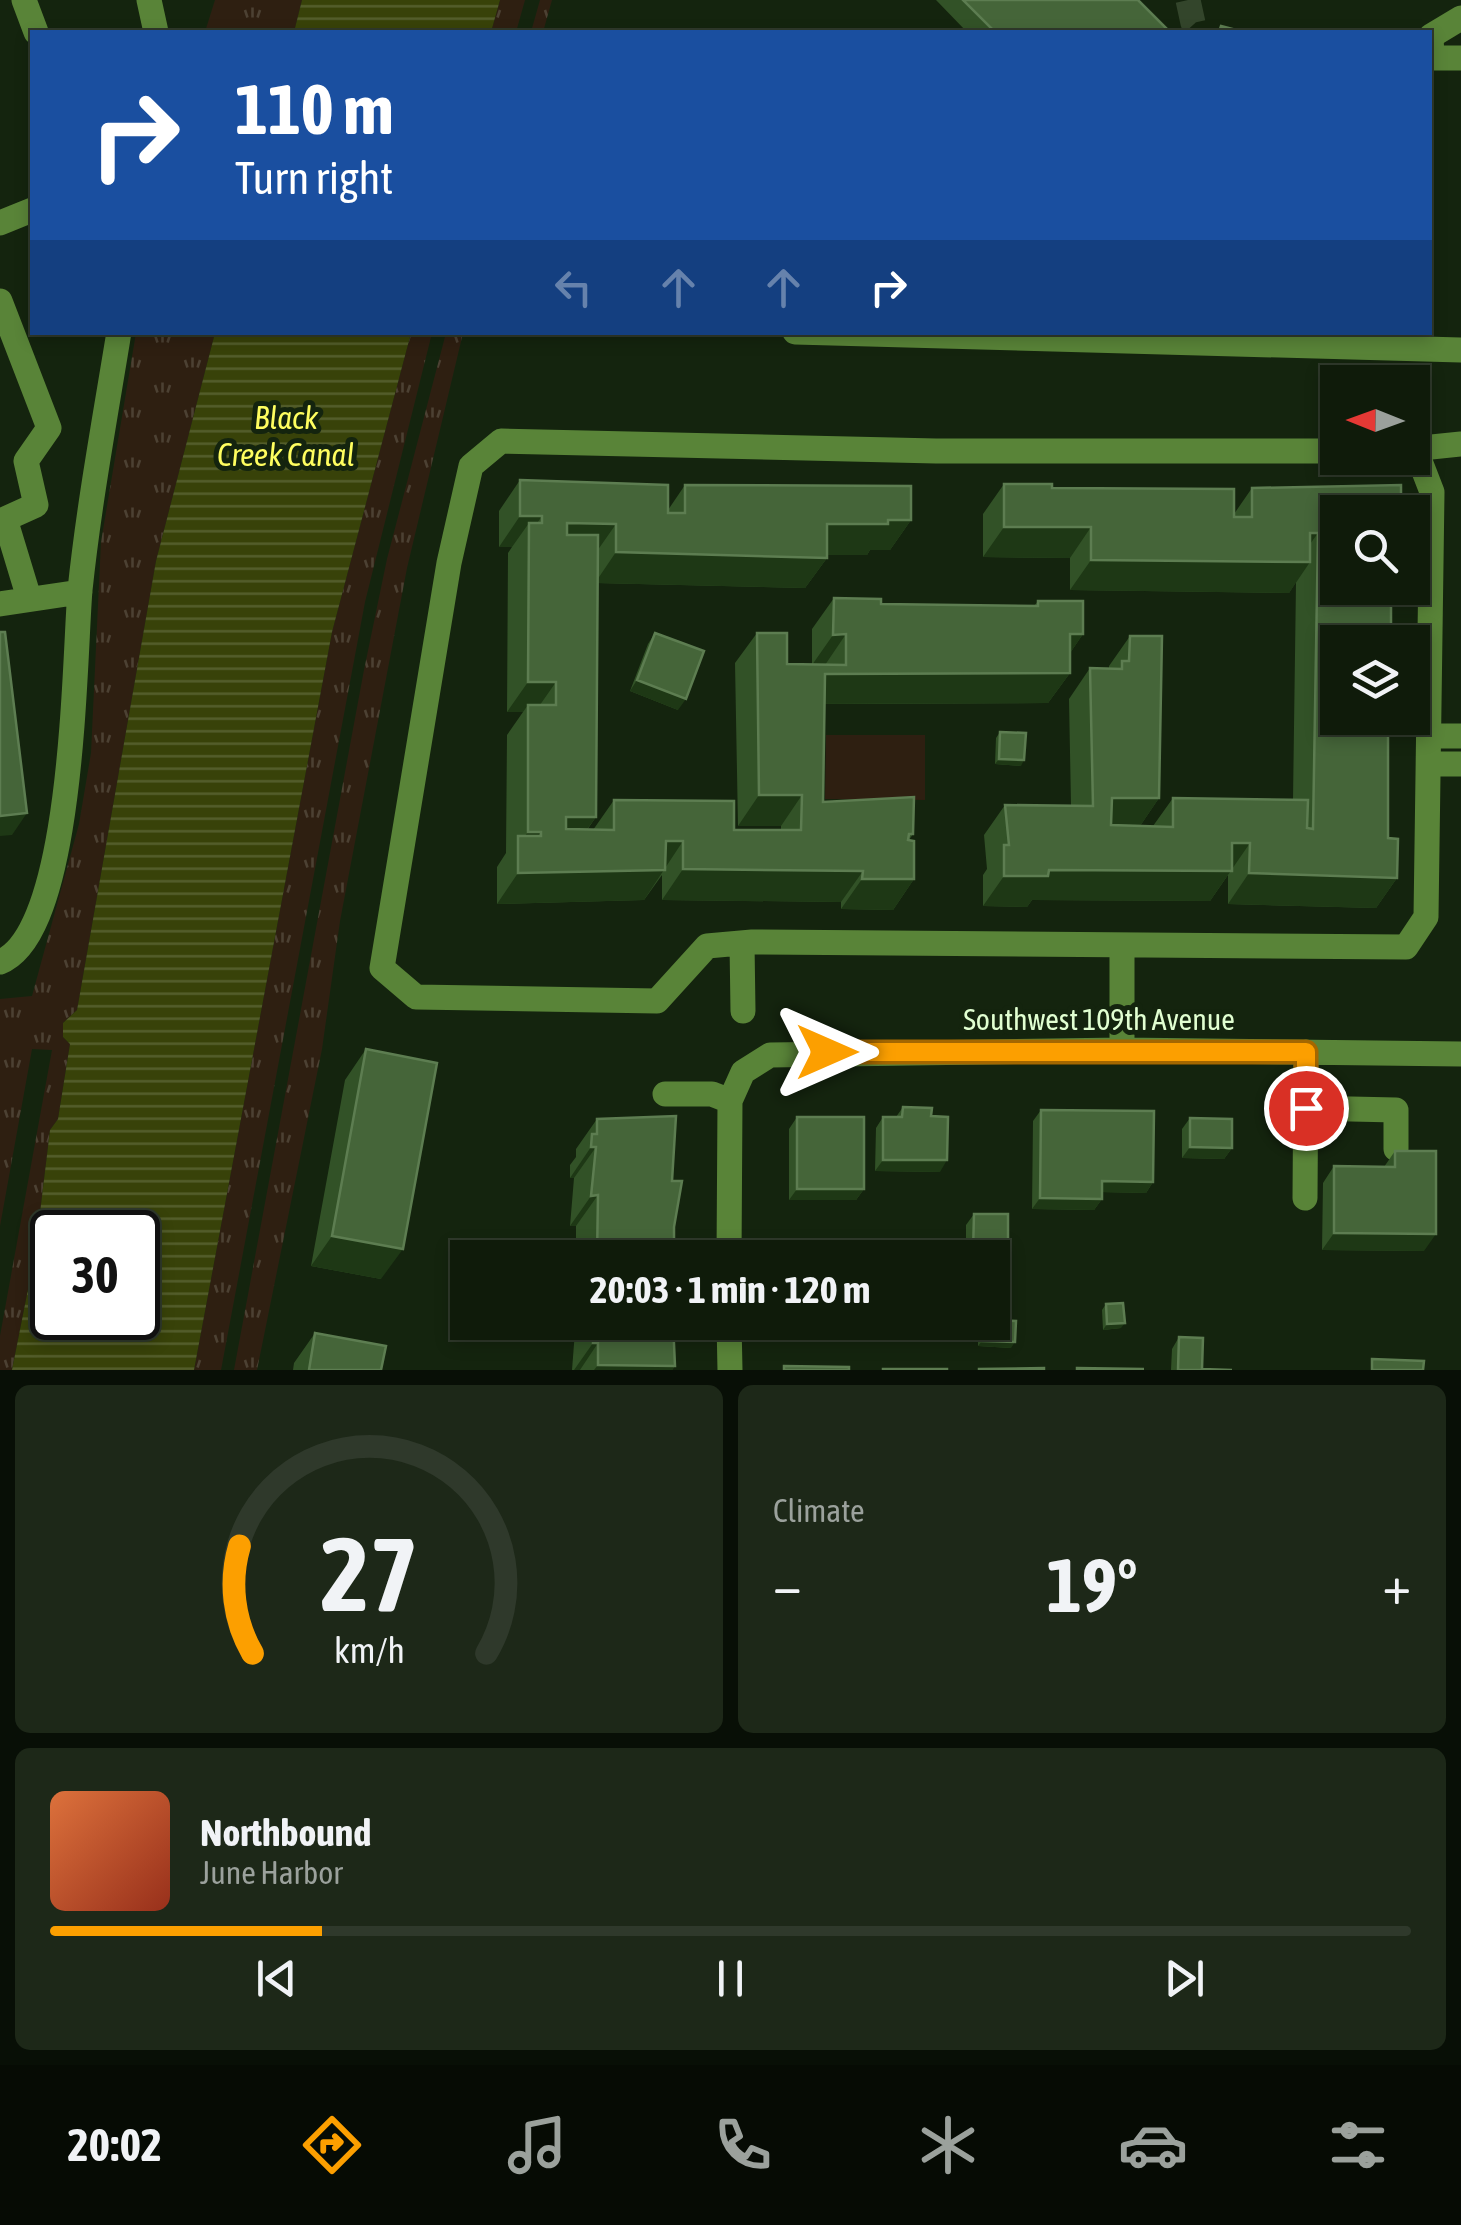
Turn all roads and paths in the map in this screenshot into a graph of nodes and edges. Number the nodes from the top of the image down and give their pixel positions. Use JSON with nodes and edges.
{"nodes":[{"id":1,"x":24,"y":0,"type":"edge"},
{"id":2,"x":149,"y":0,"type":"edge"},
{"id":3,"x":1461,"y":18,"type":"edge"},
{"id":4,"x":35,"y":30,"type":"edge"},
{"id":5,"x":156,"y":30,"type":"edge"},
{"id":6,"x":1432,"y":35,"type":"edge"},
{"id":7,"x":30,"y":211,"type":"edge"},
{"id":8,"x":0,"y":223,"type":"edge"},
{"id":9,"x":0,"y":301,"type":"edge"},
{"id":10,"x":119,"y":335,"type":"edge"},
{"id":11,"x":1050,"y":335,"type":"edge"},
{"id":12,"x":1306,"y":338,"type":"edge"},
{"id":13,"x":1461,"y":350,"type":"edge"},
{"id":14,"x":1461,"y":444,"type":"edge"},
{"id":15,"x":1430,"y":447,"type":"edge"},
{"id":16,"x":1320,"y":451,"type":"edge"},
{"id":17,"x":1425,"y":475,"type":"edge"},
{"id":18,"x":80,"y":592,"type":"junction"},
{"id":19,"x":29,"y":598,"type":"junction"},
{"id":20,"x":0,"y":604,"type":"edge"},
{"id":21,"x":1432,"y":736,"type":"junction"},
{"id":22,"x":1461,"y":736,"type":"edge"},
{"id":23,"x":1431,"y":764,"type":"junction"},
{"id":24,"x":1461,"y":764,"type":"edge"},
{"id":25,"x":742,"y":943,"type":"junction"},
{"id":26,"x":1122,"y":946,"type":"junction"},
{"id":27,"x":2,"y":960,"type":"edge"},
{"id":28,"x":743,"y":1011,"type":"dead end"},
{"id":29,"x":1122,"y":1050,"type":"junction"},
{"id":30,"x":1306,"y":1052,"type":"junction"},
{"id":31,"x":1461,"y":1054,"type":"edge"},
{"id":32,"x":672,"y":1094,"type":"dead end"},
{"id":33,"x":730,"y":1101,"type":"junction"},
{"id":34,"x":1306,"y":1108,"type":"junction"},
{"id":35,"x":1396,"y":1149,"type":"edge"},
{"id":36,"x":1305,"y":1198,"type":"dead end"},
{"id":37,"x":729,"y":1240,"type":"edge"},
{"id":38,"x":729,"y":1340,"type":"edge"},
{"id":39,"x":730,"y":1370,"type":"edge"}],
"edges":[{"from":1,"to":4,"type":"street"},
{"from":2,"to":5,"type":"street"},
{"from":3,"to":6,"type":"street"},
{"from":7,"to":8,"type":"street"},
{"from":9,"to":19,"type":"street"},
{"from":10,"to":18,"type":"street"},
{"from":11,"to":12,"type":"street"},
{"from":12,"to":13,"type":"street"},
{"from":14,"to":15,"type":"street"},
{"from":16,"to":25,"type":"street"},
{"from":17,"to":21,"type":"street"},
{"from":18,"to":19,"type":"street"},
{"from":18,"to":27,"type":"street"},
{"from":19,"to":20,"type":"street"},
{"from":21,"to":22,"type":"street"},
{"from":21,"to":23,"type":"street"},
{"from":23,"to":24,"type":"street"},
{"from":23,"to":26,"type":"street"},
{"from":25,"to":26,"type":"street"},
{"from":25,"to":28,"type":"street"},
{"from":26,"to":29,"type":"street"},
{"from":29,"to":30,"type":"street","name":"Southwest 109th Avenue"},
{"from":29,"to":33,"type":"street","name":"Southwest 109th Avenue"},
{"from":30,"to":31,"type":"street","name":"Southwest 109th Avenue"},
{"from":30,"to":34,"type":"street"},
{"from":32,"to":33,"type":"street"},
{"from":33,"to":37,"type":"street"},
{"from":34,"to":35,"type":"street"},
{"from":34,"to":36,"type":"street"},
{"from":38,"to":39,"type":"street"}]}
